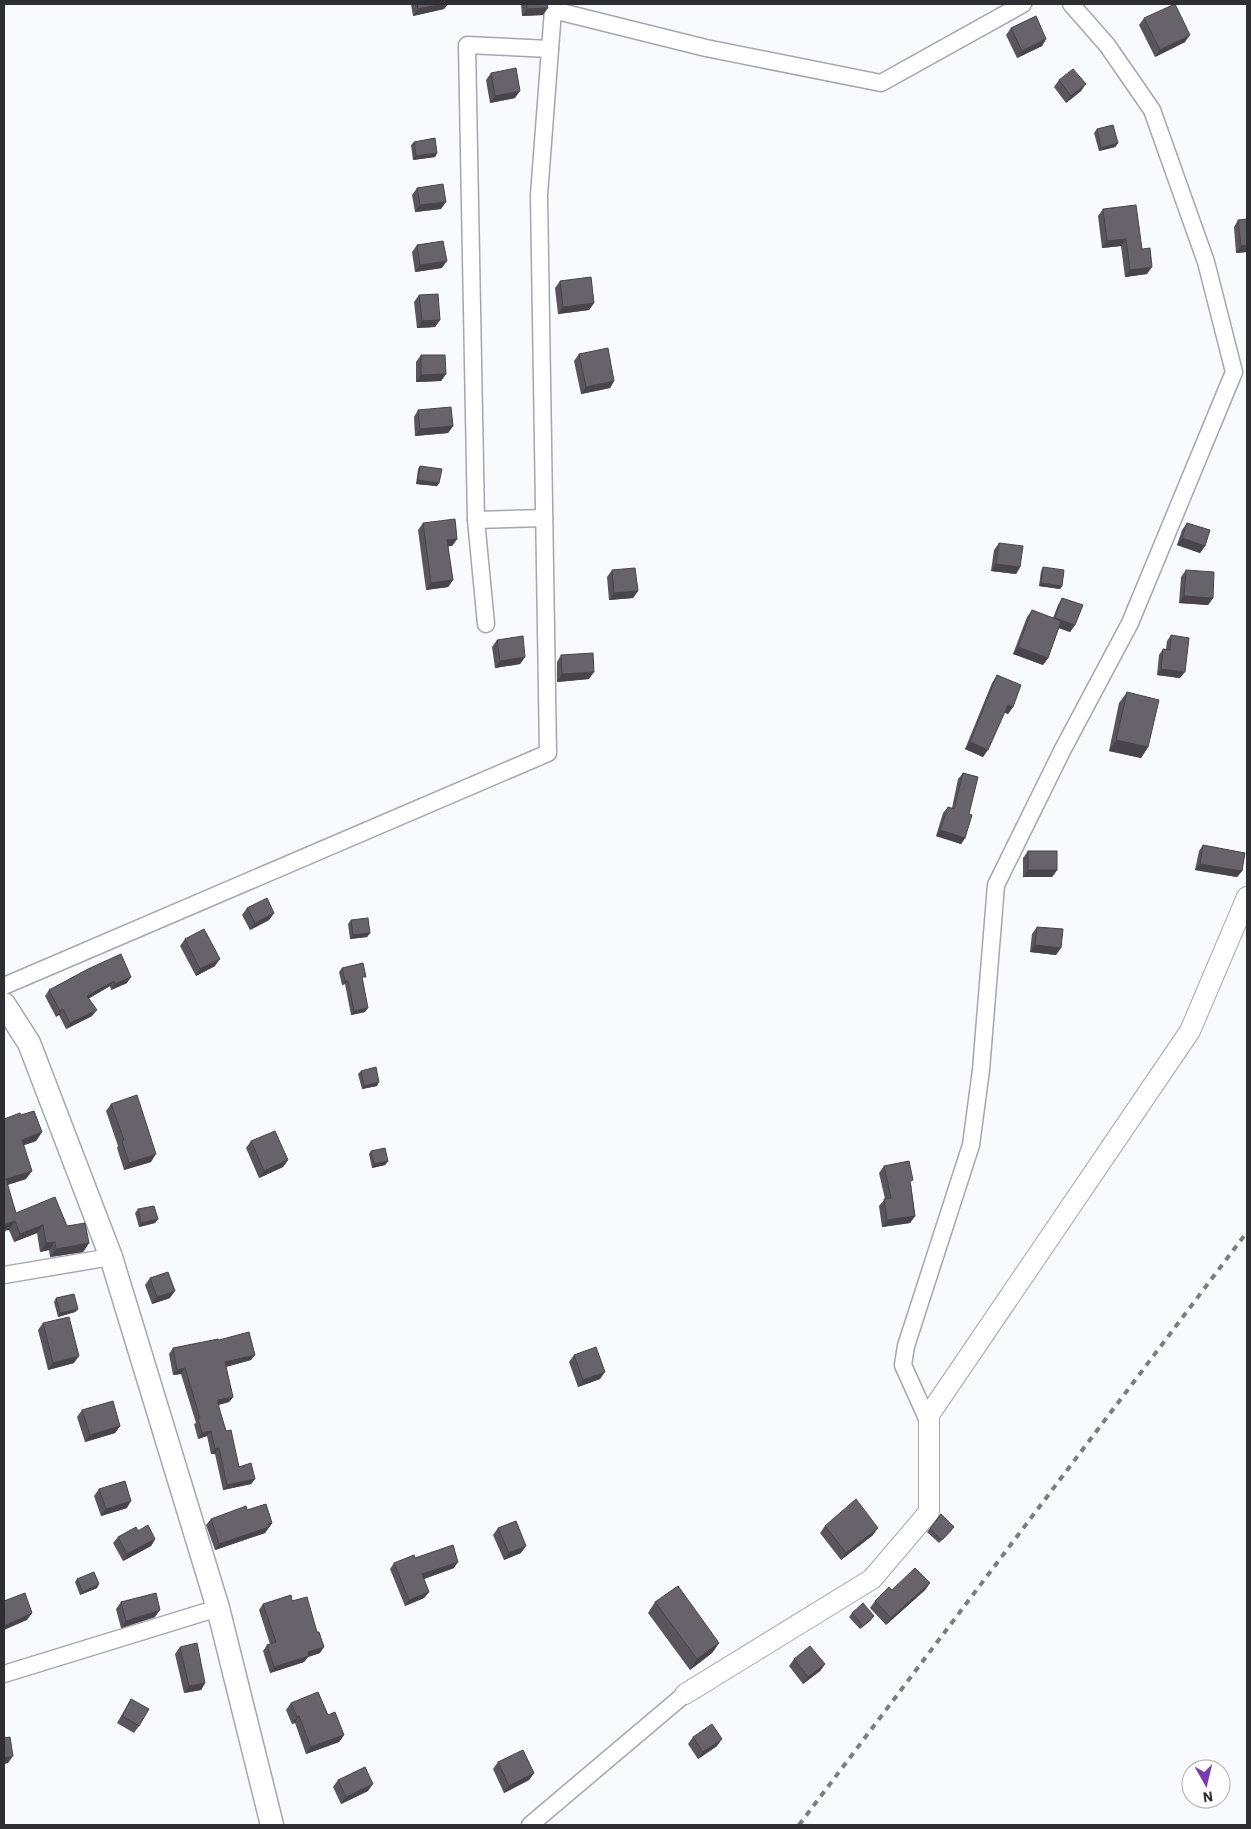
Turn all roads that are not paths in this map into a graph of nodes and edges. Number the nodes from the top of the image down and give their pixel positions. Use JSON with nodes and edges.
{"nodes":[{"id":1,"x":1023,"y":4,"type":"edge"},
{"id":2,"x":1071,"y":4,"type":"edge"},
{"id":3,"x":550,"y":49,"type":"junction"},
{"id":4,"x":544,"y":518,"type":"junction"},
{"id":5,"x":476,"y":520,"type":"junction"},
{"id":6,"x":486,"y":624,"type":"dead end"},
{"id":7,"x":1247,"y":897,"type":"edge"},
{"id":8,"x":4,"y":986,"type":"edge"},
{"id":9,"x":4,"y":1004,"type":"edge"},
{"id":10,"x":112,"y":1257,"type":"junction"},
{"id":11,"x":4,"y":1275,"type":"edge"},
{"id":12,"x":929,"y":1423,"type":"junction"},
{"id":13,"x":218,"y":1608,"type":"junction"},
{"id":14,"x":4,"y":1674,"type":"edge"},
{"id":15,"x":685,"y":1694,"type":"joint"},
{"id":16,"x":272,"y":1825,"type":"edge"},
{"id":17,"x":530,"y":1825,"type":"edge"}],
"edges":[{"from":1,"to":3,"type":"street"},
{"from":2,"to":12,"type":"street"},
{"from":3,"to":4,"type":"street"},
{"from":3,"to":5,"type":"street"},
{"from":4,"to":5,"type":"street"},
{"from":4,"to":8,"type":"street"},
{"from":5,"to":6,"type":"street"},
{"from":7,"to":12,"type":"street"},
{"from":9,"to":10,"type":"main road"},
{"from":10,"to":11,"type":"street"},
{"from":10,"to":13,"type":"main road"},
{"from":12,"to":15,"type":"street"},
{"from":13,"to":14,"type":"street"},
{"from":13,"to":16,"type":"main road"},
{"from":15,"to":17,"type":"street"}]}
